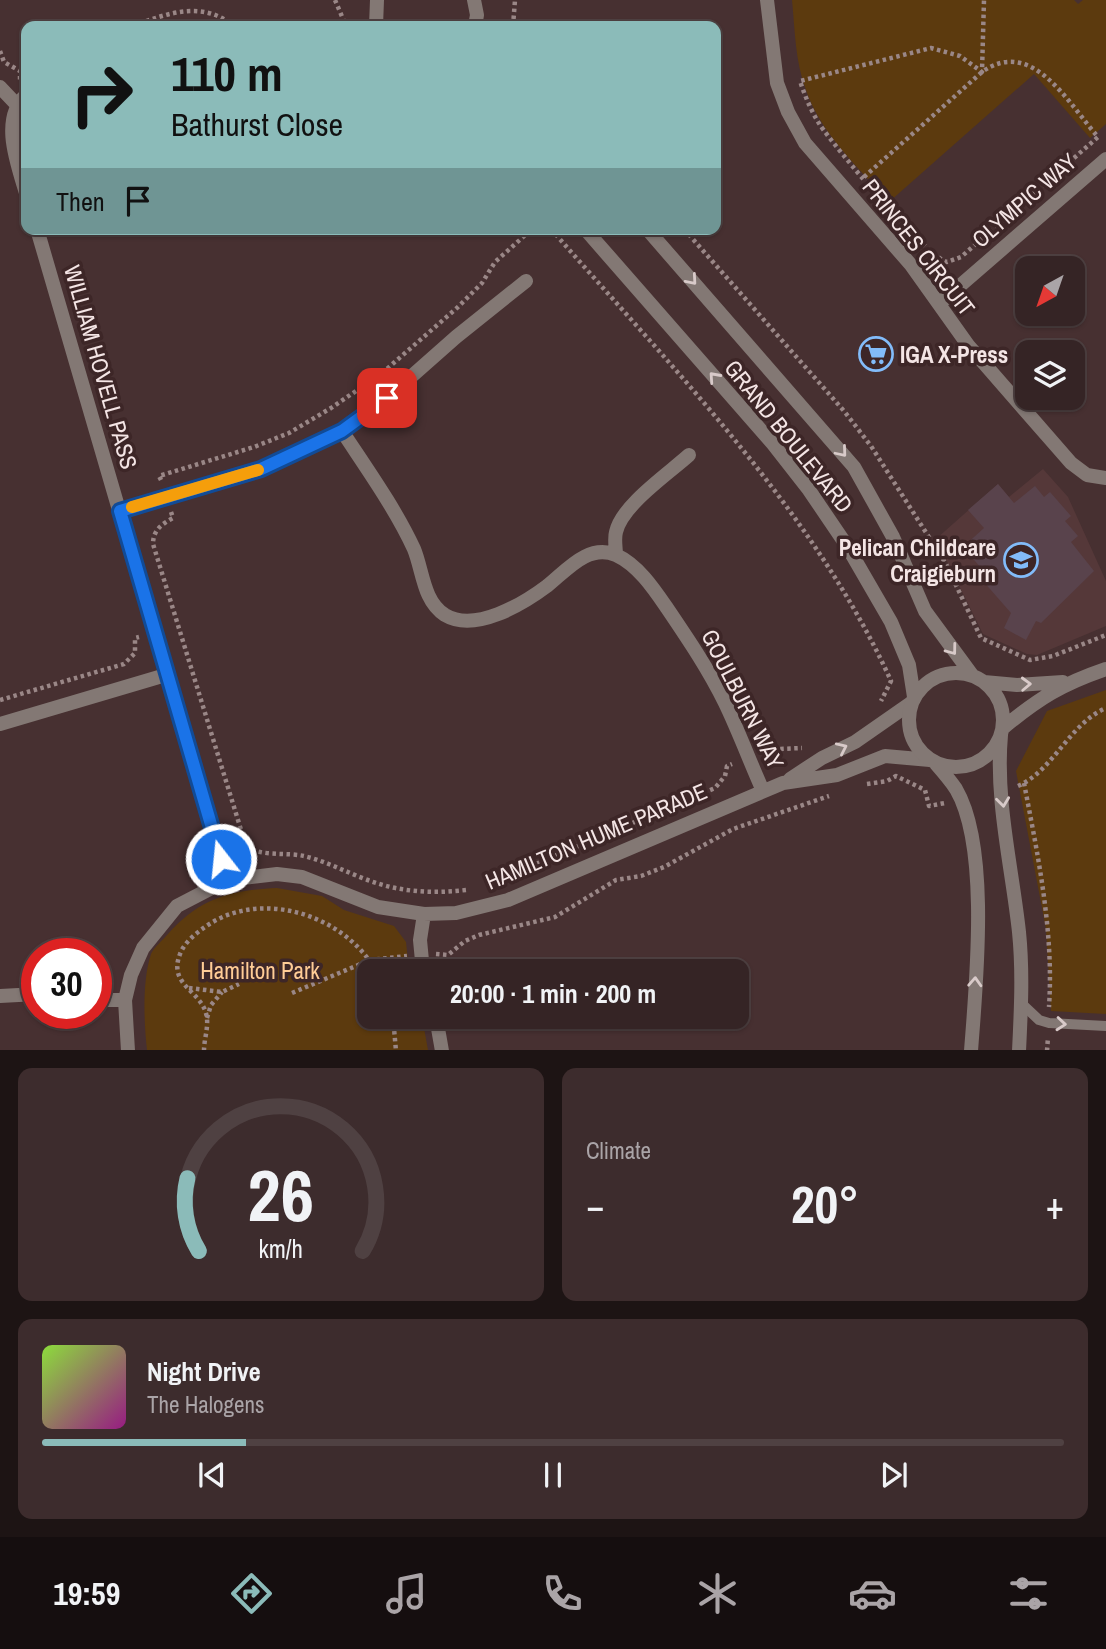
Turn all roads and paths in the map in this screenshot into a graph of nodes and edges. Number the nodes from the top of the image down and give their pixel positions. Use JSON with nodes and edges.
{"nodes":[{"id":1,"x":335,"y":0,"type":"edge"},
{"id":2,"x":365,"y":0,"type":"edge"},
{"id":3,"x":377,"y":0,"type":"edge"},
{"id":4,"x":515,"y":0,"type":"edge"},
{"id":5,"x":767,"y":0,"type":"edge"},
{"id":6,"x":984,"y":0,"type":"edge"},
{"id":7,"x":147,"y":21,"type":"edge"},
{"id":8,"x":226,"y":21,"type":"edge"},
{"id":9,"x":344,"y":21,"type":"edge"},
{"id":10,"x":375,"y":21,"type":"edge"},
{"id":11,"x":513,"y":21,"type":"edge"},
{"id":12,"x":0,"y":51,"type":"edge"},
{"id":13,"x":21,"y":69,"type":"edge"},
{"id":14,"x":982,"y":72,"type":"junction"},
{"id":15,"x":21,"y":77,"type":"edge"},
{"id":16,"x":20,"y":81,"type":"dead end"},
{"id":17,"x":0,"y":87,"type":"edge"},
{"id":18,"x":21,"y":100,"type":"edge"},
{"id":19,"x":1106,"y":159,"type":"edge"},
{"id":20,"x":21,"y":176,"type":"edge"},
{"id":21,"x":864,"y":177,"type":"junction"},
{"id":22,"x":39,"y":235,"type":"edge"},
{"id":23,"x":525,"y":235,"type":"edge"},
{"id":24,"x":556,"y":235,"type":"edge"},
{"id":25,"x":590,"y":235,"type":"edge"},
{"id":26,"x":652,"y":235,"type":"edge"},
{"id":27,"x":689,"y":235,"type":"edge"},
{"id":28,"x":526,"y":281,"type":"dead end"},
{"id":29,"x":940,"y":303,"type":"junction"},
{"id":30,"x":342,"y":431,"type":"junction"},
{"id":31,"x":690,"y":455,"type":"dead end"},
{"id":32,"x":1106,"y":478,"type":"edge"},
{"id":33,"x":166,"y":497,"type":"junction"},
{"id":34,"x":120,"y":511,"type":"junction"},
{"id":35,"x":616,"y":555,"type":"junction"},
{"id":36,"x":179,"y":627,"type":"junction"},
{"id":37,"x":155,"y":633,"type":"junction"},
{"id":38,"x":1106,"y":635,"type":"edge"},
{"id":39,"x":1106,"y":669,"type":"edge"},
{"id":40,"x":169,"y":674,"type":"junction"},
{"id":41,"x":978,"y":679,"type":"junction"},
{"id":42,"x":1068,"y":682,"type":"junction"},
{"id":43,"x":0,"y":700,"type":"edge"},
{"id":44,"x":913,"y":700,"type":"junction"},
{"id":45,"x":1106,"y":708,"type":"edge"},
{"id":46,"x":0,"y":724,"type":"edge"},
{"id":47,"x":875,"y":729,"type":"junction"},
{"id":48,"x":1002,"y":731,"type":"junction"},
{"id":49,"x":809,"y":745,"type":"dead end"},
{"id":50,"x":885,"y":756,"type":"junction"},
{"id":51,"x":748,"y":758,"type":"junction"},
{"id":52,"x":933,"y":762,"type":"junction"},
{"id":53,"x":893,"y":776,"type":"junction"},
{"id":54,"x":783,"y":783,"type":"junction"},
{"id":55,"x":1024,"y":783,"type":"junction"},
{"id":56,"x":859,"y":787,"type":"dead end"},
{"id":57,"x":764,"y":791,"type":"junction"},
{"id":58,"x":1002,"y":791,"type":"junction"},
{"id":59,"x":840,"y":792,"type":"dead end"},
{"id":60,"x":929,"y":806,"type":"dead end"},
{"id":61,"x":227,"y":880,"type":"junction"},
{"id":62,"x":481,"y":886,"type":"dead end"},
{"id":63,"x":468,"y":890,"type":"dead end"},
{"id":64,"x":424,"y":914,"type":"junction"},
{"id":65,"x":420,"y":955,"type":"junction"},
{"id":66,"x":369,"y":959,"type":"edge"},
{"id":67,"x":380,"y":959,"type":"edge"},
{"id":68,"x":421,"y":959,"type":"edge"},
{"id":69,"x":357,"y":966,"type":"edge"},
{"id":70,"x":239,"y":984,"type":"dead end"},
{"id":71,"x":188,"y":988,"type":"junction"},
{"id":72,"x":222,"y":992,"type":"junction"},
{"id":73,"x":292,"y":993,"type":"dead end"},
{"id":74,"x":21,"y":995,"type":"edge"},
{"id":75,"x":0,"y":996,"type":"edge"},
{"id":76,"x":112,"y":1000,"type":"edge"},
{"id":77,"x":125,"y":1000,"type":"junction"},
{"id":78,"x":1022,"y":1004,"type":"junction"},
{"id":79,"x":207,"y":1018,"type":"junction"},
{"id":80,"x":1049,"y":1023,"type":"junction"},
{"id":81,"x":1106,"y":1026,"type":"edge"},
{"id":82,"x":394,"y":1029,"type":"edge"},
{"id":83,"x":438,"y":1029,"type":"edge"},
{"id":84,"x":128,"y":1050,"type":"edge"},
{"id":85,"x":204,"y":1050,"type":"edge"},
{"id":86,"x":396,"y":1050,"type":"edge"},
{"id":87,"x":442,"y":1050,"type":"edge"},
{"id":88,"x":971,"y":1050,"type":"edge"},
{"id":89,"x":1019,"y":1050,"type":"edge"},
{"id":90,"x":1048,"y":1050,"type":"edge"}],
"edges":[{"from":1,"to":9,"type":"path"},
{"from":2,"to":10,"type":"street"},
{"from":3,"to":10,"type":"street"},
{"from":4,"to":11,"type":"path"},
{"from":5,"to":29,"type":"street","name":"PRINCES CIRCUIT"},
{"from":6,"to":14,"type":"path"},
{"from":7,"to":8,"type":"path"},
{"from":12,"to":13,"type":"path"},
{"from":14,"to":21,"type":"path"},
{"from":14,"to":21,"type":"path"},
{"from":14,"to":21,"type":"path"},
{"from":15,"to":16,"type":"path"},
{"from":17,"to":18,"type":"street"},
{"from":18,"to":20,"type":"street"},
{"from":19,"to":29,"type":"street","name":"OLYMPIC WAY"},
{"from":22,"to":34,"type":"street","name":"WILLIAM HOVELL PASS"},
{"from":23,"to":33,"type":"path"},
{"from":24,"to":47,"type":"path"},
{"from":44,"to":25,"type":"street","name":"GRAND BOULEVARD","one_way":true},
{"from":26,"to":41,"type":"street","name":"GRAND BOULEVARD","one_way":true},
{"from":27,"to":38,"type":"path"},
{"from":28,"to":30,"type":"street"},
{"from":29,"to":32,"type":"street","name":"PRINCES CIRCUIT"},
{"from":30,"to":33,"type":"street"},
{"from":30,"to":35,"type":"street"},
{"from":31,"to":35,"type":"street"},
{"from":33,"to":34,"type":"street"},
{"from":33,"to":36,"type":"path"},
{"from":34,"to":37,"type":"street","name":"WILLIAM HOVELL PASS"},
{"from":35,"to":51,"type":"street","name":"GOULBURN WAY"},
{"from":36,"to":37,"type":"path"},
{"from":36,"to":63,"type":"path"},
{"from":37,"to":40,"type":"street","name":"WILLIAM HOVELL PASS"},
{"from":37,"to":43,"type":"path"},
{"from":39,"to":42,"type":"street"},
{"from":40,"to":46,"type":"street"},
{"from":40,"to":61,"type":"street","name":"WILLIAM HOVELL PASS"},
{"from":41,"to":42,"type":"street","one_way":true},
{"from":41,"to":44,"type":"street"},
{"from":41,"to":48,"type":"street"},
{"from":42,"to":48,"type":"street"},
{"from":44,"to":47,"type":"street","name":"HAMILTON HUME PARADE"},
{"from":44,"to":52,"type":"street"},
{"from":45,"to":55,"type":"path"},
{"from":54,"to":47,"type":"street","name":"HAMILTON HUME PARADE","one_way":true},
{"from":48,"to":52,"type":"street"},
{"from":48,"to":58,"type":"street"},
{"from":49,"to":51,"type":"path"},
{"from":50,"to":52,"type":"street","name":"HAMILTON HUME PARADE"},
{"from":50,"to":53,"type":"path"},
{"from":50,"to":54,"type":"street","name":"HAMILTON HUME PARADE"},
{"from":51,"to":57,"type":"street","name":"GOULBURN WAY"},
{"from":51,"to":62,"type":"path"},
{"from":88,"to":52,"type":"street","one_way":true},
{"from":53,"to":56,"type":"path"},
{"from":53,"to":60,"type":"path"},
{"from":54,"to":57,"type":"street","name":"HAMILTON HUME PARADE"},
{"from":55,"to":58,"type":"path"},
{"from":55,"to":80,"type":"path"},
{"from":57,"to":64,"type":"street","name":"HAMILTON HUME PARADE"},
{"from":58,"to":78,"type":"street","one_way":true},
{"from":59,"to":65,"type":"path"},
{"from":61,"to":64,"type":"street","name":"HAMILTON HUME PARADE"},
{"from":61,"to":77,"type":"street","name":"HAMILTON HUME PARADE"},
{"from":64,"to":65,"type":"street"},
{"from":65,"to":67,"type":"path"},
{"from":65,"to":68,"type":"street"},
{"from":66,"to":71,"type":"path"},
{"from":69,"to":73,"type":"path"},
{"from":70,"to":72,"type":"path"},
{"from":71,"to":72,"type":"path"},
{"from":71,"to":79,"type":"path"},
{"from":72,"to":79,"type":"path"},
{"from":74,"to":75,"type":"street"},
{"from":76,"to":77,"type":"street"},
{"from":77,"to":84,"type":"street","name":"HAMILTON HUME PARADE"},
{"from":78,"to":80,"type":"lane"},
{"from":78,"to":89,"type":"street"},
{"from":79,"to":85,"type":"path"},
{"from":80,"to":81,"type":"lane","one_way":true},
{"from":80,"to":90,"type":"path"},
{"from":82,"to":86,"type":"path"},
{"from":83,"to":87,"type":"street"}]}
